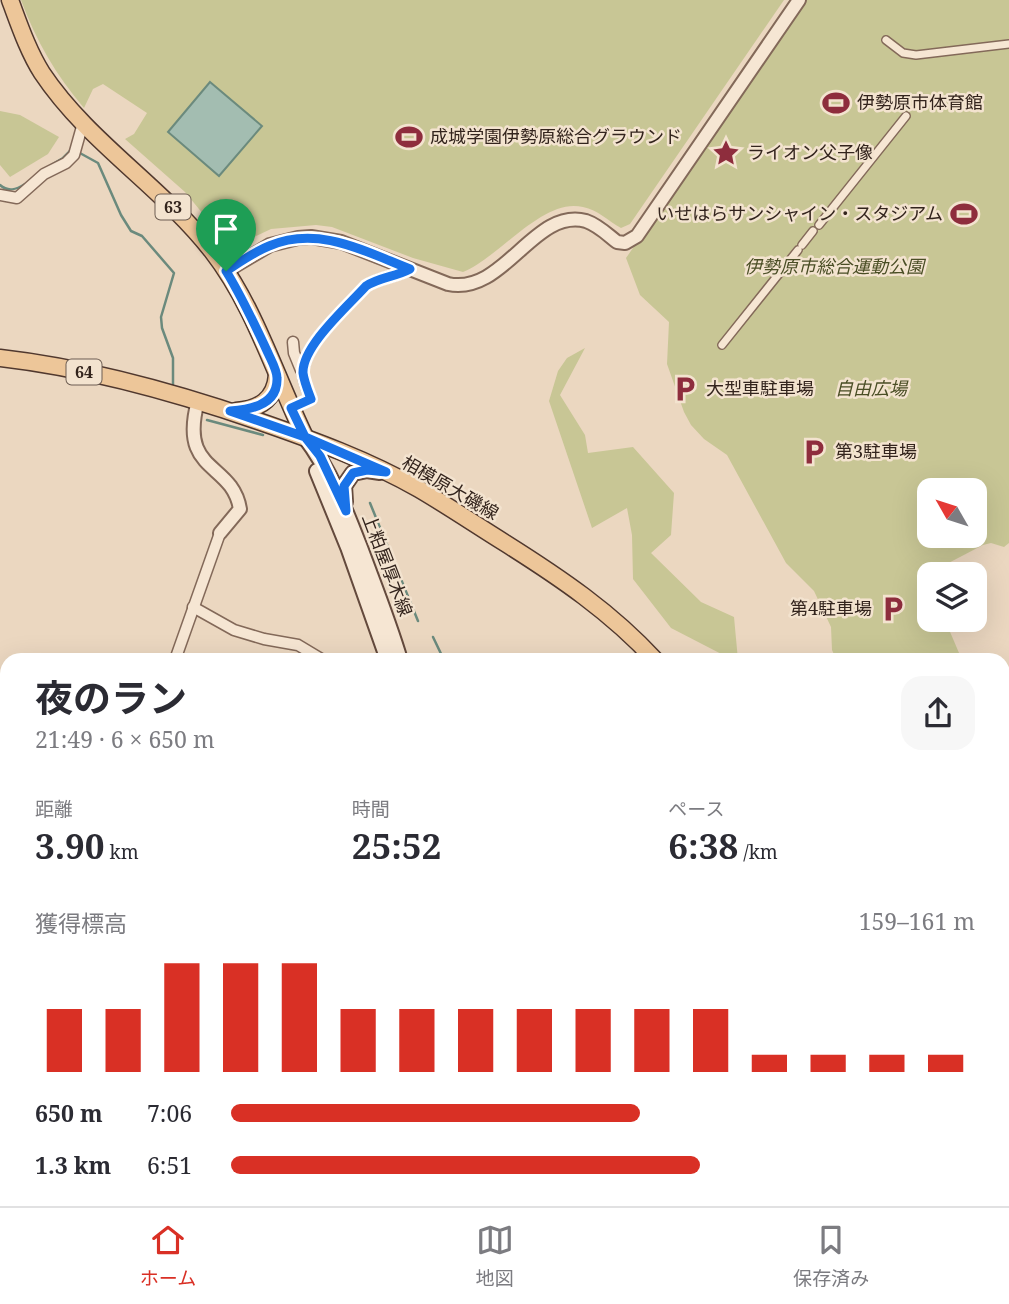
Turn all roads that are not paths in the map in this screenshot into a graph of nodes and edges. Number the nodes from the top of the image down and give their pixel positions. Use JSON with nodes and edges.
{"nodes":[{"id":1,"x":10,"y":0,"type":"edge"},
{"id":2,"x":799,"y":0,"type":"edge"},
{"id":3,"x":886,"y":40,"type":"dead end"},
{"id":4,"x":1009,"y":44,"type":"edge"},
{"id":5,"x":906,"y":116,"type":"dead end"},
{"id":6,"x":83,"y":123,"type":"junction"},
{"id":7,"x":0,"y":195,"type":"edge"},
{"id":8,"x":410,"y":269,"type":"junction"},
{"id":9,"x":226,"y":271,"type":"junction"},
{"id":10,"x":293,"y":342,"type":"dead end"},
{"id":11,"x":722,"y":345,"type":"dead end"},
{"id":12,"x":0,"y":358,"type":"edge"},
{"id":13,"x":303,"y":374,"type":"junction"},
{"id":14,"x":277,"y":375,"type":"junction"},
{"id":15,"x":198,"y":401,"type":"junction"},
{"id":16,"x":291,"y":408,"type":"junction"},
{"id":17,"x":230,"y":411,"type":"junction"},
{"id":18,"x":305,"y":437,"type":"junction"},
{"id":19,"x":386,"y":472,"type":"junction"},
{"id":20,"x":346,"y":511,"type":"junction"},
{"id":21,"x":220,"y":533,"type":"joint"},
{"id":22,"x":193,"y":607,"type":"junction"},
{"id":23,"x":177,"y":653,"type":"edge"},
{"id":24,"x":305,"y":653,"type":"edge"},
{"id":25,"x":386,"y":653,"type":"edge"},
{"id":26,"x":398,"y":653,"type":"edge"},
{"id":27,"x":648,"y":653,"type":"edge"}],
"edges":[{"from":1,"to":6,"type":"main road","number":"63"},
{"from":2,"to":8,"type":"street"},
{"from":3,"to":4,"type":"street"},
{"from":5,"to":11,"type":"street"},
{"from":6,"to":7,"type":"street"},
{"from":6,"to":9,"type":"main road","number":"63"},
{"from":8,"to":9,"type":"street"},
{"from":8,"to":13,"type":"street"},
{"from":9,"to":14,"type":"main road","number":"63"},
{"from":10,"to":13,"type":"street"},
{"from":12,"to":15,"type":"main road","number":"64"},
{"from":13,"to":16,"type":"street"},
{"from":14,"to":16,"type":"main road","number":"63"},
{"from":14,"to":17,"type":"main road"},
{"from":15,"to":17,"type":"main road","number":"64"},
{"from":15,"to":21,"type":"street"},
{"from":16,"to":18,"type":"main road","number":"63"},
{"from":17,"to":18,"type":"main road","number":"64"},
{"from":18,"to":19,"type":"main road","name":"相模原大磯線"},
{"from":18,"to":20,"type":"main road","name":"上粕屋厚木線"},
{"from":18,"to":25,"type":"main road","name":"上粕屋厚木線"},
{"from":19,"to":20,"type":"main road"},
{"from":19,"to":27,"type":"main road","name":"相模原大磯線"},
{"from":20,"to":26,"type":"main road","name":"上粕屋厚木線"},
{"from":21,"to":22,"type":"street"},
{"from":22,"to":23,"type":"street"},
{"from":22,"to":24,"type":"street"}]}
